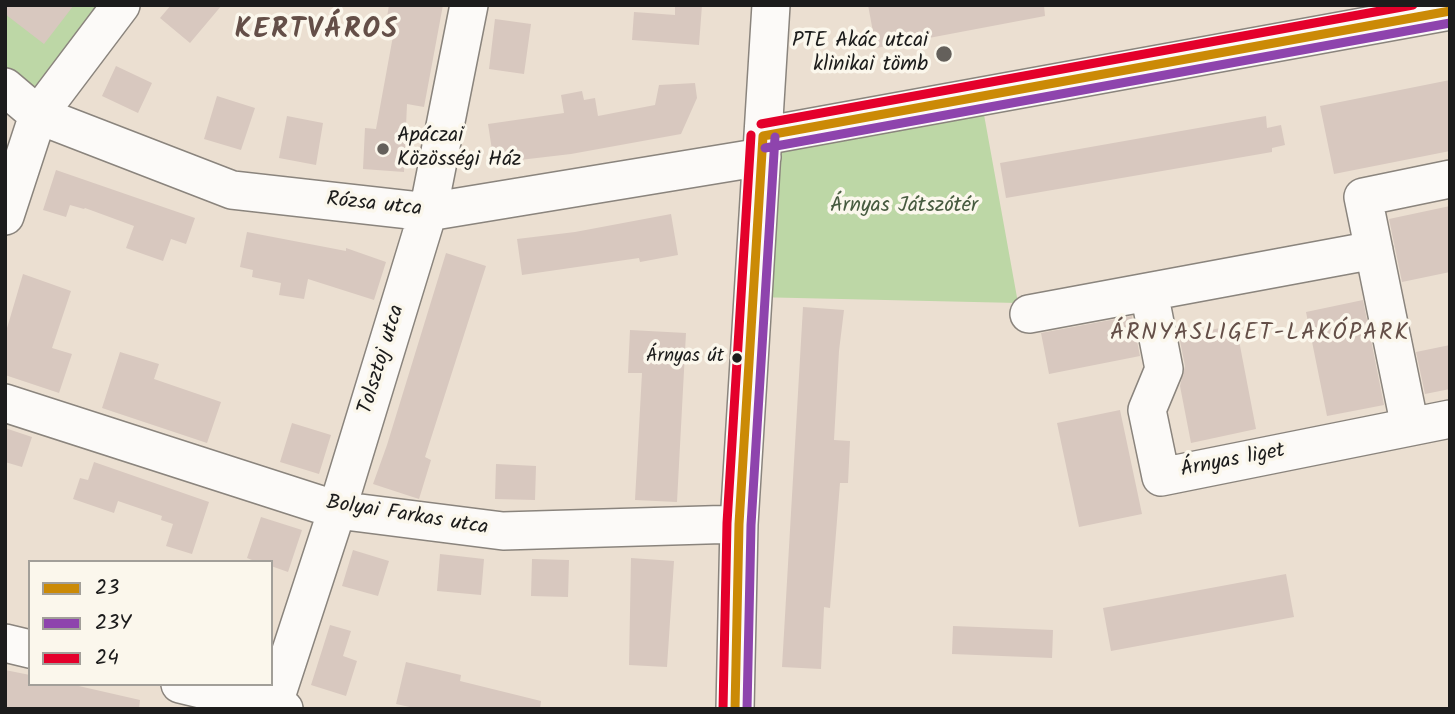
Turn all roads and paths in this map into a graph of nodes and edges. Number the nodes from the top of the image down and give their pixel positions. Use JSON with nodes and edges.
{"nodes":[{"id":1,"x":121,"y":5,"type":"edge"},
{"id":2,"x":469,"y":5,"type":"edge"},
{"id":3,"x":771,"y":5,"type":"edge"},
{"id":4,"x":1450,"y":11,"type":"edge"},
{"id":5,"x":1406,"y":12,"type":"edge"},
{"id":6,"x":5,"y":87,"type":"edge"},
{"id":7,"x":38,"y":115,"type":"junction"},
{"id":8,"x":763,"y":146,"type":"junction"},
{"id":9,"x":1450,"y":179,"type":"edge"},
{"id":10,"x":428,"y":212,"type":"junction"},
{"id":11,"x":5,"y":216,"type":"edge"},
{"id":12,"x":1374,"y":250,"type":"junction"},
{"id":13,"x":1149,"y":292,"type":"junction"},
{"id":14,"x":1029,"y":314,"type":"dead end"},
{"id":15,"x":5,"y":403,"type":"edge"},
{"id":16,"x":1450,"y":419,"type":"edge"},
{"id":17,"x":1410,"y":427,"type":"junction"},
{"id":18,"x":337,"y":510,"type":"junction"},
{"id":19,"x":739,"y":524,"type":"junction"},
{"id":20,"x":5,"y":643,"type":"edge"},
{"id":21,"x":28,"y":649,"type":"edge"},
{"id":22,"x":188,"y":686,"type":"edge"},
{"id":23,"x":277,"y":708,"type":"edge"},
{"id":24,"x":735,"y":709,"type":"edge"}],
"edges":[{"from":1,"to":7,"type":"street"},
{"from":2,"to":10,"type":"street","name":"Tolsztoj utca"},
{"from":3,"to":8,"type":"street"},
{"from":4,"to":5,"type":"street"},
{"from":5,"to":8,"type":"street"},
{"from":6,"to":7,"type":"street","name":"Rózsa utca"},
{"from":7,"to":10,"type":"street","name":"Rózsa utca"},
{"from":7,"to":11,"type":"street"},
{"from":8,"to":10,"type":"street","name":"Rózsa utca"},
{"from":8,"to":19,"type":"street"},
{"from":9,"to":12,"type":"street"},
{"from":10,"to":18,"type":"street","name":"Tolsztoj utca"},
{"from":12,"to":13,"type":"street"},
{"from":12,"to":17,"type":"street"},
{"from":13,"to":14,"type":"street"},
{"from":13,"to":17,"type":"street","name":"Árnyas liget"},
{"from":15,"to":18,"type":"street","name":"Bolyai Farkas utca"},
{"from":16,"to":17,"type":"street","name":"Árnyas liget"},
{"from":18,"to":19,"type":"street","name":"Bolyai Farkas utca"},
{"from":18,"to":23,"type":"street","name":"Tolsztoj utca"},
{"from":19,"to":24,"type":"street"},
{"from":20,"to":21,"type":"street"},
{"from":22,"to":23,"type":"street"}]}
